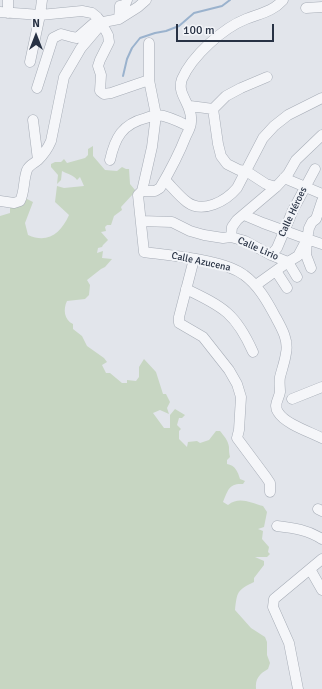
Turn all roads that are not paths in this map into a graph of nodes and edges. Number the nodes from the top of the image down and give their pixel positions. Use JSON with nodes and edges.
{"nodes":[{"id":1,"x":8,"y":0,"type":"edge"},
{"id":2,"x":42,"y":0,"type":"edge"},
{"id":3,"x":127,"y":0,"type":"edge"},
{"id":4,"x":146,"y":0,"type":"edge"},
{"id":5,"x":284,"y":0,"type":"edge"},
{"id":6,"x":322,"y":7,"type":"edge"},
{"id":7,"x":306,"y":8,"type":"dead end"},
{"id":8,"x":4,"y":12,"type":"edge"},
{"id":9,"x":40,"y":14,"type":"junction"},
{"id":10,"x":119,"y":18,"type":"junction"},
{"id":11,"x":101,"y":22,"type":"junction"},
{"id":12,"x":149,"y":43,"type":"dead end"},
{"id":13,"x":30,"y":62,"type":"dead end"},
{"id":14,"x":267,"y":77,"type":"dead end"},
{"id":15,"x":149,"y":80,"type":"junction"},
{"id":16,"x":38,"y":88,"type":"dead end"},
{"id":17,"x":322,"y":98,"type":"edge"},
{"id":18,"x":190,"y":106,"type":"junction"},
{"id":19,"x":213,"y":109,"type":"junction"},
{"id":20,"x":156,"y":115,"type":"junction"},
{"id":21,"x":33,"y":120,"type":"dead end"},
{"id":22,"x":190,"y":127,"type":"junction"},
{"id":23,"x":322,"y":135,"type":"edge"},
{"id":24,"x":38,"y":160,"type":"junction"},
{"id":25,"x":110,"y":160,"type":"dead end"},
{"id":26,"x":315,"y":169,"type":"dead end"},
{"id":27,"x":246,"y":171,"type":"junction"},
{"id":28,"x":284,"y":178,"type":"junction"},
{"id":29,"x":165,"y":180,"type":"junction"},
{"id":30,"x":276,"y":187,"type":"junction"},
{"id":31,"x":305,"y":187,"type":"junction"},
{"id":32,"x":142,"y":191,"type":"junction"},
{"id":33,"x":322,"y":194,"type":"edge"},
{"id":34,"x":0,"y":201,"type":"edge"},
{"id":35,"x":322,"y":201,"type":"edge"},
{"id":36,"x":244,"y":214,"type":"junction"},
{"id":37,"x":319,"y":220,"type":"edge"},
{"id":38,"x":141,"y":221,"type":"junction"},
{"id":39,"x":284,"y":231,"type":"junction"},
{"id":40,"x":231,"y":237,"type":"junction"},
{"id":41,"x":307,"y":239,"type":"junction"},
{"id":42,"x":322,"y":244,"type":"edge"},
{"id":43,"x":271,"y":255,"type":"junction"},
{"id":44,"x":194,"y":259,"type":"junction"},
{"id":45,"x":288,"y":262,"type":"junction"},
{"id":46,"x":311,"y":268,"type":"dead end"},
{"id":47,"x":276,"y":271,"type":"junction"},
{"id":48,"x":297,"y":277,"type":"dead end"},
{"id":49,"x":256,"y":285,"type":"junction"},
{"id":50,"x":287,"y":288,"type":"dead end"},
{"id":51,"x":186,"y":290,"type":"junction"},
{"id":52,"x":253,"y":352,"type":"dead end"},
{"id":53,"x":322,"y":387,"type":"edge"},
{"id":54,"x":292,"y":399,"type":"dead end"},
{"id":55,"x":322,"y":438,"type":"edge"},
{"id":56,"x":270,"y":492,"type":"dead end"},
{"id":57,"x":277,"y":526,"type":"dead end"},
{"id":58,"x":322,"y":539,"type":"edge"},
{"id":59,"x":322,"y":559,"type":"edge"},
{"id":60,"x":310,"y":569,"type":"junction"},
{"id":61,"x":322,"y":590,"type":"edge"},
{"id":62,"x":298,"y":689,"type":"edge"}],
"edges":[{"from":1,"to":8,"type":"street"},
{"from":2,"to":9,"type":"street"},
{"from":3,"to":10,"type":"street"},
{"from":4,"to":10,"type":"street"},
{"from":5,"to":18,"type":"street"},
{"from":6,"to":7,"type":"street"},
{"from":8,"to":9,"type":"street"},
{"from":9,"to":11,"type":"street"},
{"from":9,"to":13,"type":"street"},
{"from":10,"to":11,"type":"street"},
{"from":11,"to":15,"type":"street"},
{"from":11,"to":16,"type":"street"},
{"from":11,"to":24,"type":"street"},
{"from":12,"to":15,"type":"street"},
{"from":14,"to":19,"type":"street"},
{"from":15,"to":20,"type":"street"},
{"from":17,"to":27,"type":"street"},
{"from":18,"to":19,"type":"street"},
{"from":18,"to":22,"type":"street"},
{"from":19,"to":27,"type":"street"},
{"from":20,"to":22,"type":"street"},
{"from":20,"to":25,"type":"street"},
{"from":20,"to":32,"type":"street"},
{"from":21,"to":24,"type":"street"},
{"from":22,"to":29,"type":"street"},
{"from":23,"to":28,"type":"street"},
{"from":24,"to":34,"type":"street"},
{"from":26,"to":31,"type":"street","name":"Calle Héroes"},
{"from":27,"to":29,"type":"street"},
{"from":27,"to":30,"type":"street"},
{"from":28,"to":30,"type":"street"},
{"from":28,"to":31,"type":"street"},
{"from":29,"to":32,"type":"street"},
{"from":30,"to":36,"type":"street"},
{"from":31,"to":33,"type":"street"},
{"from":31,"to":39,"type":"street","name":"Calle Héroes"},
{"from":32,"to":38,"type":"street"},
{"from":35,"to":37,"type":"street"},
{"from":36,"to":39,"type":"street"},
{"from":36,"to":40,"type":"street"},
{"from":37,"to":41,"type":"street"},
{"from":38,"to":40,"type":"street","name":"Calle Lirio"},
{"from":38,"to":44,"type":"street","name":"Calle Azucena"},
{"from":39,"to":41,"type":"street"},
{"from":39,"to":43,"type":"street","name":"Calle Héroes"},
{"from":40,"to":43,"type":"street","name":"Calle Lirio"},
{"from":41,"to":42,"type":"street"},
{"from":41,"to":45,"type":"street"},
{"from":41,"to":46,"type":"street"},
{"from":43,"to":45,"type":"street","name":"Calle Lirio"},
{"from":44,"to":49,"type":"street","name":"Calle Azucena"},
{"from":44,"to":51,"type":"street"},
{"from":45,"to":47,"type":"street"},
{"from":45,"to":48,"type":"street","name":"Calle Lirio"},
{"from":47,"to":49,"type":"street"},
{"from":47,"to":50,"type":"street"},
{"from":49,"to":55,"type":"street","name":"Calle Azucena"},
{"from":51,"to":52,"type":"street"},
{"from":51,"to":56,"type":"street"},
{"from":53,"to":54,"type":"street"},
{"from":57,"to":58,"type":"street"},
{"from":59,"to":60,"type":"street"},
{"from":60,"to":61,"type":"street"},
{"from":60,"to":62,"type":"street"}]}
